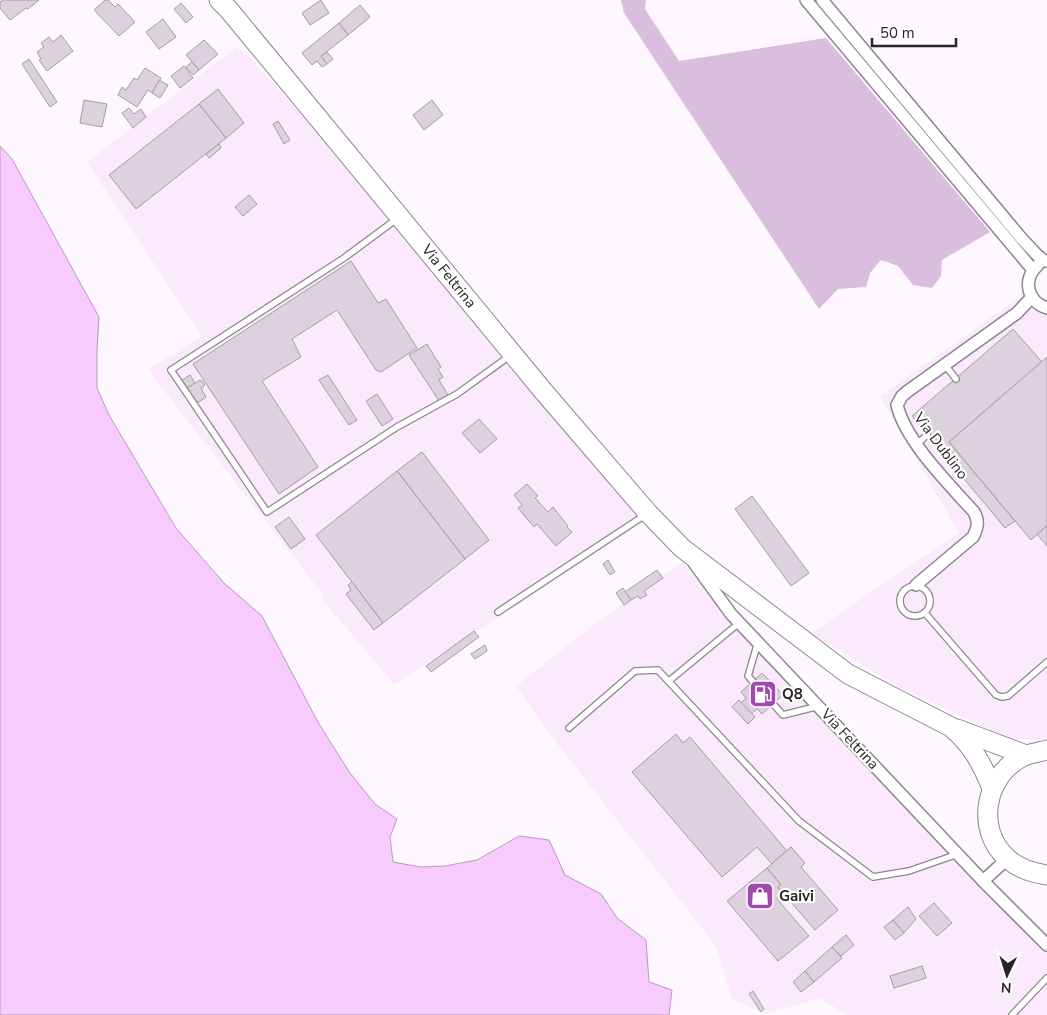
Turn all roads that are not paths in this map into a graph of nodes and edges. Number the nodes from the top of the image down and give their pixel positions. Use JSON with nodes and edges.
{"nodes":[{"id":1,"x":219,"y":0,"type":"edge"},
{"id":2,"x":806,"y":0,"type":"edge"},
{"id":3,"x":822,"y":0,"type":"edge"},
{"id":4,"x":400,"y":216,"type":"junction"},
{"id":5,"x":1046,"y":260,"type":"edge"},
{"id":6,"x":1033,"y":270,"type":"junction"},
{"id":7,"x":1032,"y":297,"type":"junction"},
{"id":8,"x":1047,"y":308,"type":"edge"},
{"id":9,"x":513,"y":354,"type":"junction"},
{"id":10,"x":944,"y":365,"type":"junction"},
{"id":11,"x":956,"y":379,"type":"dead end"},
{"id":12,"x":927,"y":435,"type":"dead end"},
{"id":13,"x":917,"y":444,"type":"junction"},
{"id":14,"x":648,"y":513,"type":"junction"},
{"id":15,"x":682,"y":548,"type":"junction"},
{"id":16,"x":916,"y":585,"type":"junction"},
{"id":17,"x":498,"y":612,"type":"dead end"},
{"id":18,"x":925,"y":613,"type":"junction"},
{"id":19,"x":739,"y":622,"type":"junction"},
{"id":20,"x":758,"y":642,"type":"junction"},
{"id":21,"x":1047,"y":662,"type":"edge"},
{"id":22,"x":669,"y":681,"type":"junction"},
{"id":23,"x":819,"y":706,"type":"junction"},
{"id":24,"x":951,"y":727,"type":"junction"},
{"id":25,"x":569,"y":728,"type":"dead end"},
{"id":26,"x":1047,"y":750,"type":"edge"},
{"id":27,"x":1026,"y":755,"type":"junction"},
{"id":28,"x":992,"y":788,"type":"junction"},
{"id":29,"x":958,"y":854,"type":"junction"},
{"id":30,"x":1007,"y":859,"type":"junction"},
{"id":31,"x":1047,"y":875,"type":"edge"},
{"id":32,"x":983,"y":881,"type":"junction"},
{"id":33,"x":1047,"y":945,"type":"edge"},
{"id":34,"x":1047,"y":978,"type":"edge"},
{"id":35,"x":1012,"y":1015,"type":"edge"}],
"edges":[{"from":1,"to":4,"type":"main road","name":"Via Feltrina"},
{"from":2,"to":6,"type":"street"},
{"from":3,"to":5,"type":"street"},
{"from":4,"to":9,"type":"main road","name":"Via Feltrina"},
{"from":4,"to":9,"type":"lane"},
{"from":5,"to":6,"type":"street"},
{"from":6,"to":7,"type":"street"},
{"from":7,"to":8,"type":"street"},
{"from":7,"to":10,"type":"street","name":"Via Dublino"},
{"from":9,"to":14,"type":"main road","name":"Via Feltrina"},
{"from":10,"to":11,"type":"lane"},
{"from":10,"to":13,"type":"street","name":"Via Dublino"},
{"from":12,"to":13,"type":"lane"},
{"from":13,"to":16,"type":"street","name":"Via Dublino"},
{"from":14,"to":15,"type":"main road","name":"Via Feltrina"},
{"from":14,"to":17,"type":"lane"},
{"from":15,"to":19,"type":"street","name":"Via Feltrina"},
{"from":15,"to":24,"type":"main road","name":"Via Feltrina"},
{"from":16,"to":18,"type":"lane"},
{"from":16,"to":18,"type":"lane"},
{"from":18,"to":21,"type":"lane"},
{"from":19,"to":20,"type":"street","name":"Via Feltrina"},
{"from":19,"to":22,"type":"lane"},
{"from":20,"to":23,"type":"street","name":"Via Feltrina"},
{"from":20,"to":23,"type":"lane"},
{"from":22,"to":25,"type":"lane"},
{"from":22,"to":29,"type":"lane"},
{"from":23,"to":29,"type":"street","name":"Via Feltrina"},
{"from":24,"to":27,"type":"main road","name":"Via Feltrina"},
{"from":24,"to":28,"type":"main road","name":"Via Feltrina"},
{"from":26,"to":27,"type":"main road"},
{"from":27,"to":28,"type":"main road"},
{"from":28,"to":30,"type":"main road"},
{"from":29,"to":32,"type":"street","name":"Via Feltrina"},
{"from":30,"to":31,"type":"main road"},
{"from":30,"to":32,"type":"street"},
{"from":32,"to":33,"type":"street","name":"Via Feltrina"},
{"from":34,"to":35,"type":"lane"}]}
